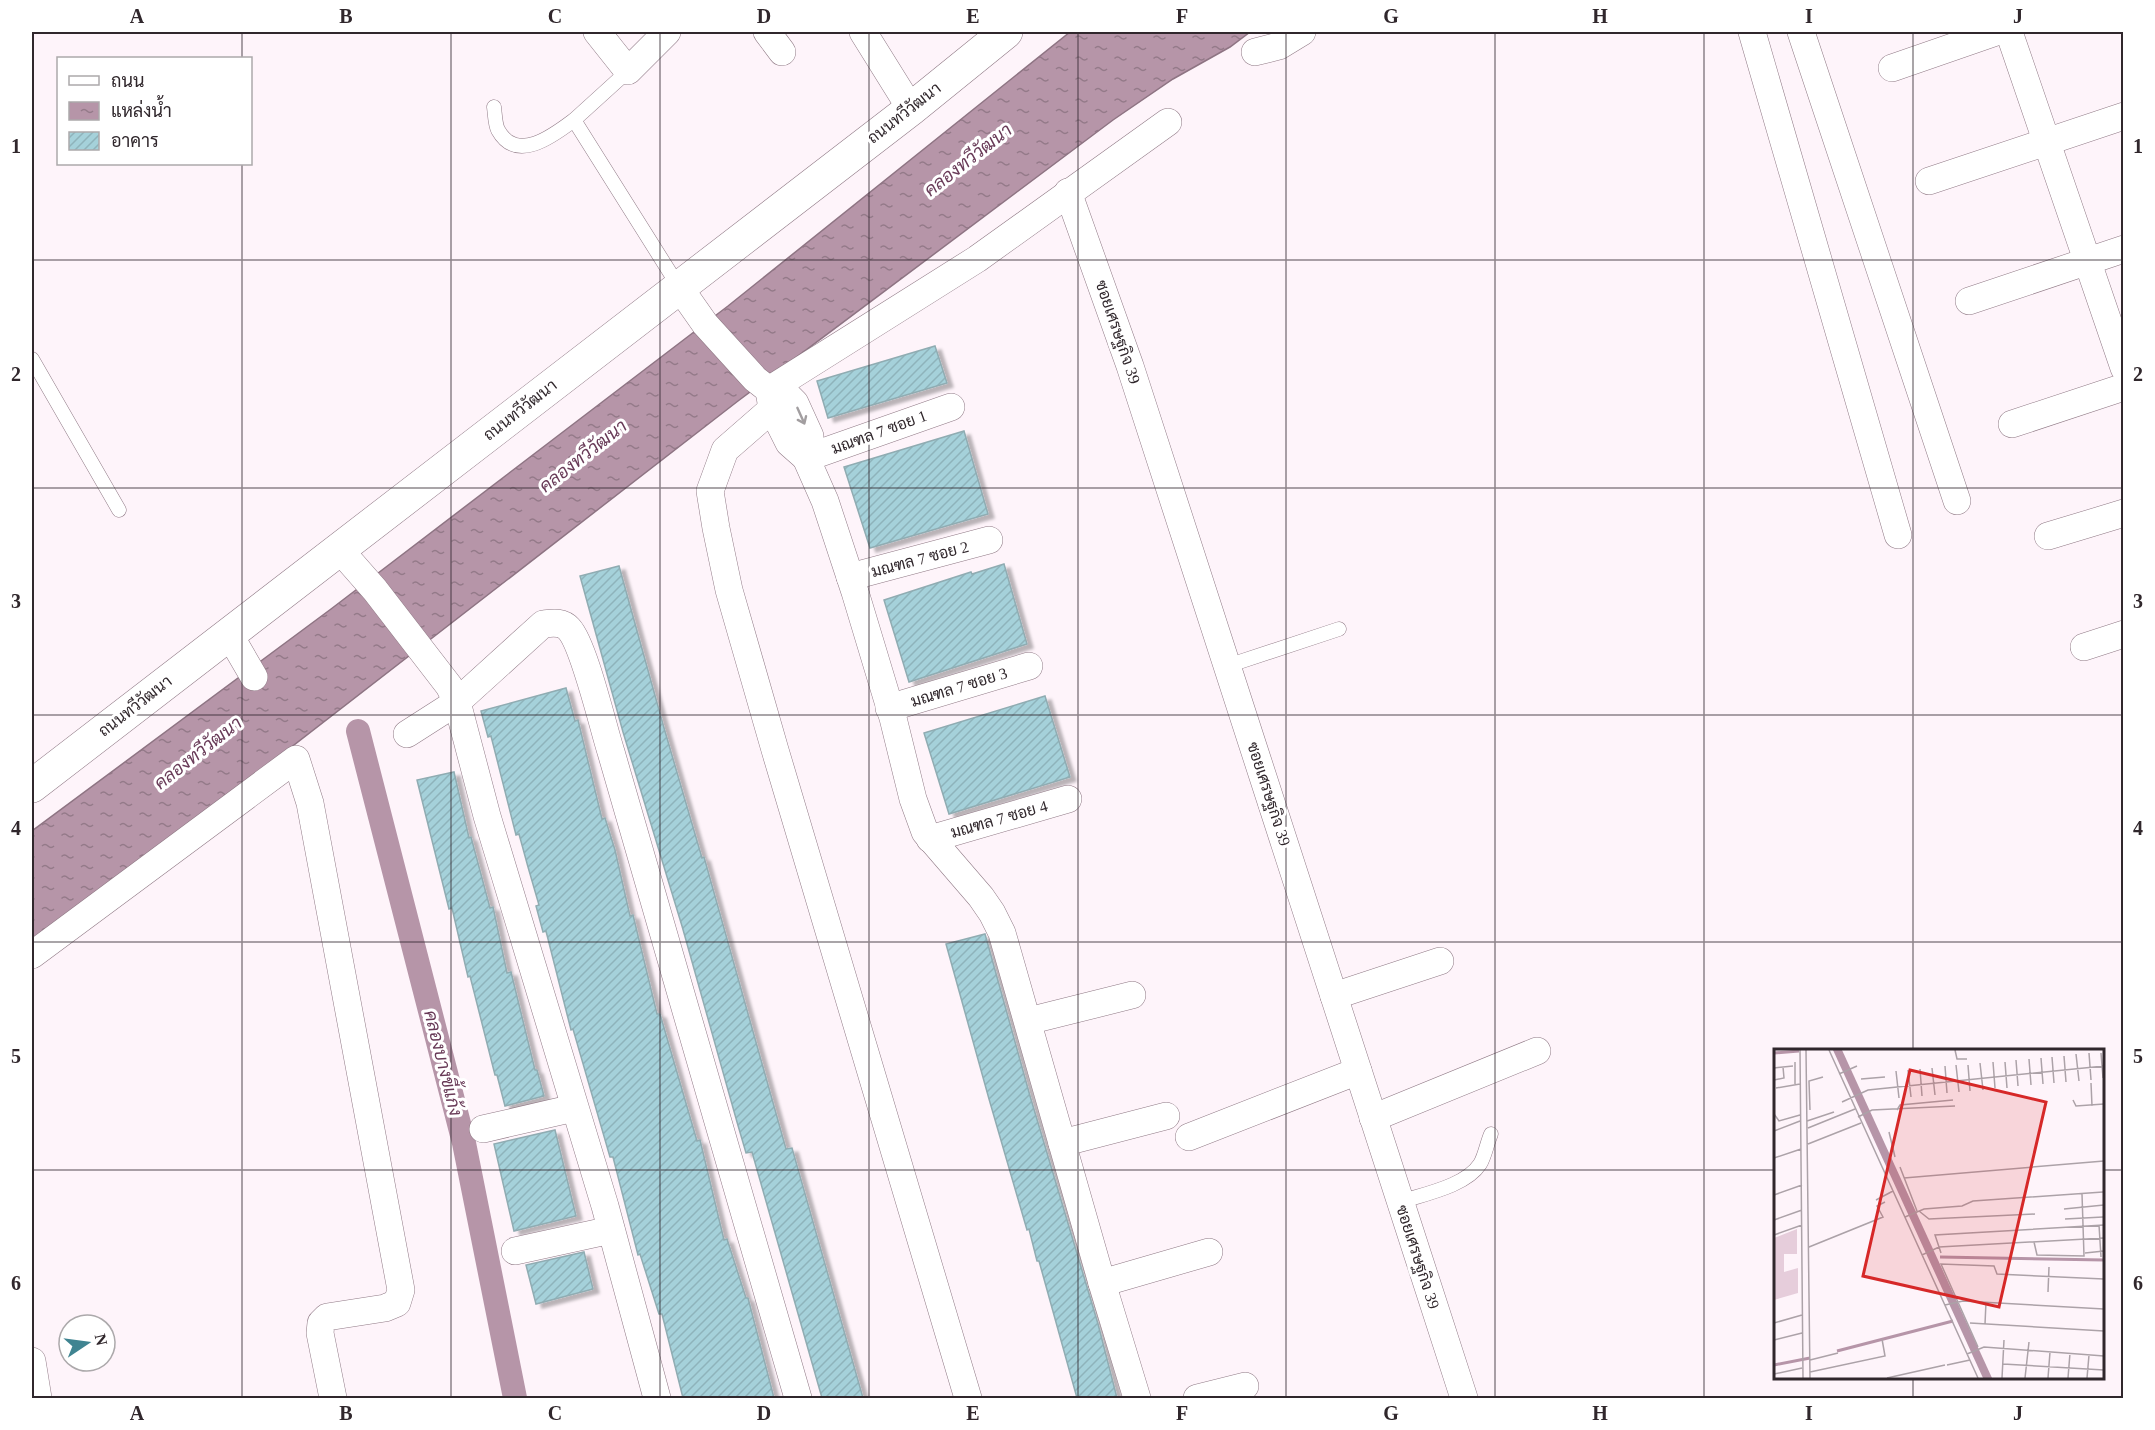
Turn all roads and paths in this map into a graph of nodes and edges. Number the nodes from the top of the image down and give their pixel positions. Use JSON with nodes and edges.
{"nodes":[{"id":1,"x":597,"y":32,"type":"edge"},
{"id":2,"x":667,"y":32,"type":"edge"},
{"id":3,"x":863,"y":32,"type":"edge"},
{"id":4,"x":1302,"y":32,"type":"edge"},
{"id":5,"x":1752,"y":32,"type":"edge"},
{"id":6,"x":1801,"y":32,"type":"edge"},
{"id":7,"x":1996,"y":32,"type":"edge"},
{"id":8,"x":2009,"y":32,"type":"edge"},
{"id":9,"x":994,"y":35,"type":"edge"},
{"id":10,"x":1255,"y":52,"type":"dead end"},
{"id":11,"x":1892,"y":68,"type":"dead end"},
{"id":12,"x":628,"y":71,"type":"junction"},
{"id":13,"x":494,"y":107,"type":"dead end"},
{"id":14,"x":911,"y":109,"type":"junction"},
{"id":15,"x":2124,"y":116,"type":"edge"},
{"id":16,"x":574,"y":120,"type":"junction"},
{"id":17,"x":1168,"y":122,"type":"dead end"},
{"id":18,"x":2048,"y":141,"type":"junction"},
{"id":19,"x":1929,"y":181,"type":"dead end"},
{"id":20,"x":1068,"y":192,"type":"junction"},
{"id":21,"x":2124,"y":249,"type":"edge"},
{"id":22,"x":2088,"y":260,"type":"junction"},
{"id":23,"x":679,"y":287,"type":"junction"},
{"id":24,"x":1969,"y":301,"type":"dead end"},
{"id":25,"x":32,"y":358,"type":"edge"},
{"id":26,"x":2124,"y":368,"type":"edge"},
{"id":27,"x":2124,"y":387,"type":"edge"},
{"id":28,"x":765,"y":393,"type":"junction"},
{"id":29,"x":951,"y":406,"type":"dead end"},
{"id":30,"x":2012,"y":424,"type":"dead end"},
{"id":31,"x":806,"y":458,"type":"junction"},
{"id":32,"x":1957,"y":501,"type":"dead end"},
{"id":33,"x":119,"y":510,"type":"dead end"},
{"id":34,"x":2124,"y":513,"type":"edge"},
{"id":35,"x":1898,"y":535,"type":"dead end"},
{"id":36,"x":2048,"y":537,"type":"dead end"},
{"id":37,"x":989,"y":540,"type":"dead end"},
{"id":38,"x":339,"y":549,"type":"junction"},
{"id":39,"x":850,"y":577,"type":"junction"},
{"id":40,"x":1339,"y":629,"type":"dead end"},
{"id":41,"x":229,"y":634,"type":"junction"},
{"id":42,"x":2124,"y":634,"type":"edge"},
{"id":43,"x":2084,"y":647,"type":"dead end"},
{"id":44,"x":1029,"y":666,"type":"dead end"},
{"id":45,"x":1227,"y":666,"type":"junction"},
{"id":46,"x":254,"y":677,"type":"dead end"},
{"id":47,"x":457,"y":702,"type":"junction"},
{"id":48,"x":889,"y":708,"type":"junction"},
{"id":49,"x":407,"y":734,"type":"dead end"},
{"id":50,"x":32,"y":786,"type":"edge"},
{"id":51,"x":1068,"y":800,"type":"dead end"},
{"id":52,"x":930,"y":839,"type":"junction"},
{"id":53,"x":32,"y":955,"type":"edge"},
{"id":54,"x":1440,"y":961,"type":"dead end"},
{"id":55,"x":1132,"y":995,"type":"dead end"},
{"id":56,"x":1334,"y":996,"type":"junction"},
{"id":57,"x":1028,"y":1021,"type":"junction"},
{"id":58,"x":1537,"y":1051,"type":"dead end"},
{"id":59,"x":1358,"y":1071,"type":"junction"},
{"id":60,"x":574,"y":1108,"type":"junction"},
{"id":61,"x":1166,"y":1116,"type":"dead end"},
{"id":62,"x":1373,"y":1118,"type":"junction"},
{"id":63,"x":483,"y":1129,"type":"dead end"},
{"id":64,"x":1491,"y":1134,"type":"dead end"},
{"id":65,"x":1189,"y":1137,"type":"dead end"},
{"id":66,"x":1062,"y":1143,"type":"junction"},
{"id":67,"x":1400,"y":1202,"type":"junction"},
{"id":68,"x":611,"y":1230,"type":"junction"},
{"id":69,"x":515,"y":1251,"type":"dead end"},
{"id":70,"x":1209,"y":1252,"type":"dead end"},
{"id":71,"x":1102,"y":1283,"type":"junction"},
{"id":72,"x":32,"y":1361,"type":"edge"},
{"id":73,"x":1245,"y":1386,"type":"dead end"},
{"id":74,"x":38,"y":1398,"type":"edge"},
{"id":75,"x":333,"y":1398,"type":"edge"},
{"id":76,"x":657,"y":1398,"type":"edge"},
{"id":77,"x":798,"y":1398,"type":"edge"},
{"id":78,"x":968,"y":1398,"type":"edge"},
{"id":79,"x":1137,"y":1398,"type":"edge"},
{"id":80,"x":1197,"y":1398,"type":"edge"},
{"id":81,"x":1464,"y":1398,"type":"edge"}],
"edges":[{"from":1,"to":12,"type":"street"},
{"from":2,"to":12,"type":"street"},
{"from":3,"to":14,"type":"street"},
{"from":4,"to":10,"type":"street"},
{"from":5,"to":35,"type":"street"},
{"from":6,"to":32,"type":"street"},
{"from":7,"to":11,"type":"street"},
{"from":8,"to":18,"type":"street"},
{"from":9,"to":14,"type":"main road","name":"ถนนทวีวัฒนา"},
{"from":12,"to":16,"type":"lane"},
{"from":13,"to":16,"type":"lane"},
{"from":14,"to":23,"type":"main road","name":"ถนนทวีวัฒนา"},
{"from":15,"to":18,"type":"street"},
{"from":16,"to":23,"type":"lane"},
{"from":17,"to":20,"type":"street"},
{"from":18,"to":19,"type":"street"},
{"from":18,"to":22,"type":"street"},
{"from":20,"to":28,"type":"street"},
{"from":20,"to":45,"type":"street","name":"ซอยเศรษฐกิจ 39"},
{"from":21,"to":22,"type":"street"},
{"from":22,"to":24,"type":"street"},
{"from":22,"to":26,"type":"street"},
{"from":23,"to":28,"type":"street"},
{"from":23,"to":38,"type":"main road","name":"ถนนทวีวัฒนา"},
{"from":25,"to":33,"type":"lane"},
{"from":27,"to":30,"type":"street"},
{"from":28,"to":31,"type":"street"},
{"from":28,"to":78,"type":"street"},
{"from":29,"to":31,"type":"street","name":"มณฑล 7 ซอย 1"},
{"from":31,"to":39,"type":"street"},
{"from":34,"to":36,"type":"street"},
{"from":37,"to":39,"type":"street","name":"มณฑล 7 ซอย 2"},
{"from":38,"to":41,"type":"main road","name":"ถนนทวีวัฒนา"},
{"from":38,"to":47,"type":"street"},
{"from":39,"to":48,"type":"street"},
{"from":40,"to":45,"type":"lane"},
{"from":41,"to":46,"type":"street"},
{"from":41,"to":50,"type":"main road","name":"ถนนทวีวัฒนา"},
{"from":42,"to":43,"type":"street"},
{"from":44,"to":48,"type":"street","name":"มณฑล 7 ซอย 3"},
{"from":45,"to":56,"type":"street","name":"ซอยเศรษฐกิจ 39"},
{"from":47,"to":49,"type":"street"},
{"from":47,"to":60,"type":"street"},
{"from":47,"to":77,"type":"street"},
{"from":48,"to":52,"type":"street"},
{"from":51,"to":52,"type":"street","name":"มณฑล 7 ซอย 4"},
{"from":52,"to":57,"type":"street"},
{"from":53,"to":75,"type":"street"},
{"from":54,"to":56,"type":"street"},
{"from":55,"to":57,"type":"street"},
{"from":56,"to":59,"type":"street","name":"ซอยเศรษฐกิจ 39"},
{"from":57,"to":66,"type":"street"},
{"from":58,"to":62,"type":"street"},
{"from":59,"to":62,"type":"street","name":"ซอยเศรษฐกิจ 39"},
{"from":59,"to":65,"type":"street"},
{"from":60,"to":63,"type":"street"},
{"from":60,"to":68,"type":"street"},
{"from":61,"to":66,"type":"street"},
{"from":62,"to":67,"type":"street","name":"ซอยเศรษฐกิจ 39"},
{"from":64,"to":67,"type":"lane"},
{"from":66,"to":71,"type":"street"},
{"from":67,"to":81,"type":"street","name":"ซอยเศรษฐกิจ 39"},
{"from":68,"to":69,"type":"street"},
{"from":68,"to":76,"type":"street"},
{"from":70,"to":71,"type":"street"},
{"from":71,"to":79,"type":"street"},
{"from":72,"to":74,"type":"street"},
{"from":73,"to":80,"type":"street"}]}
